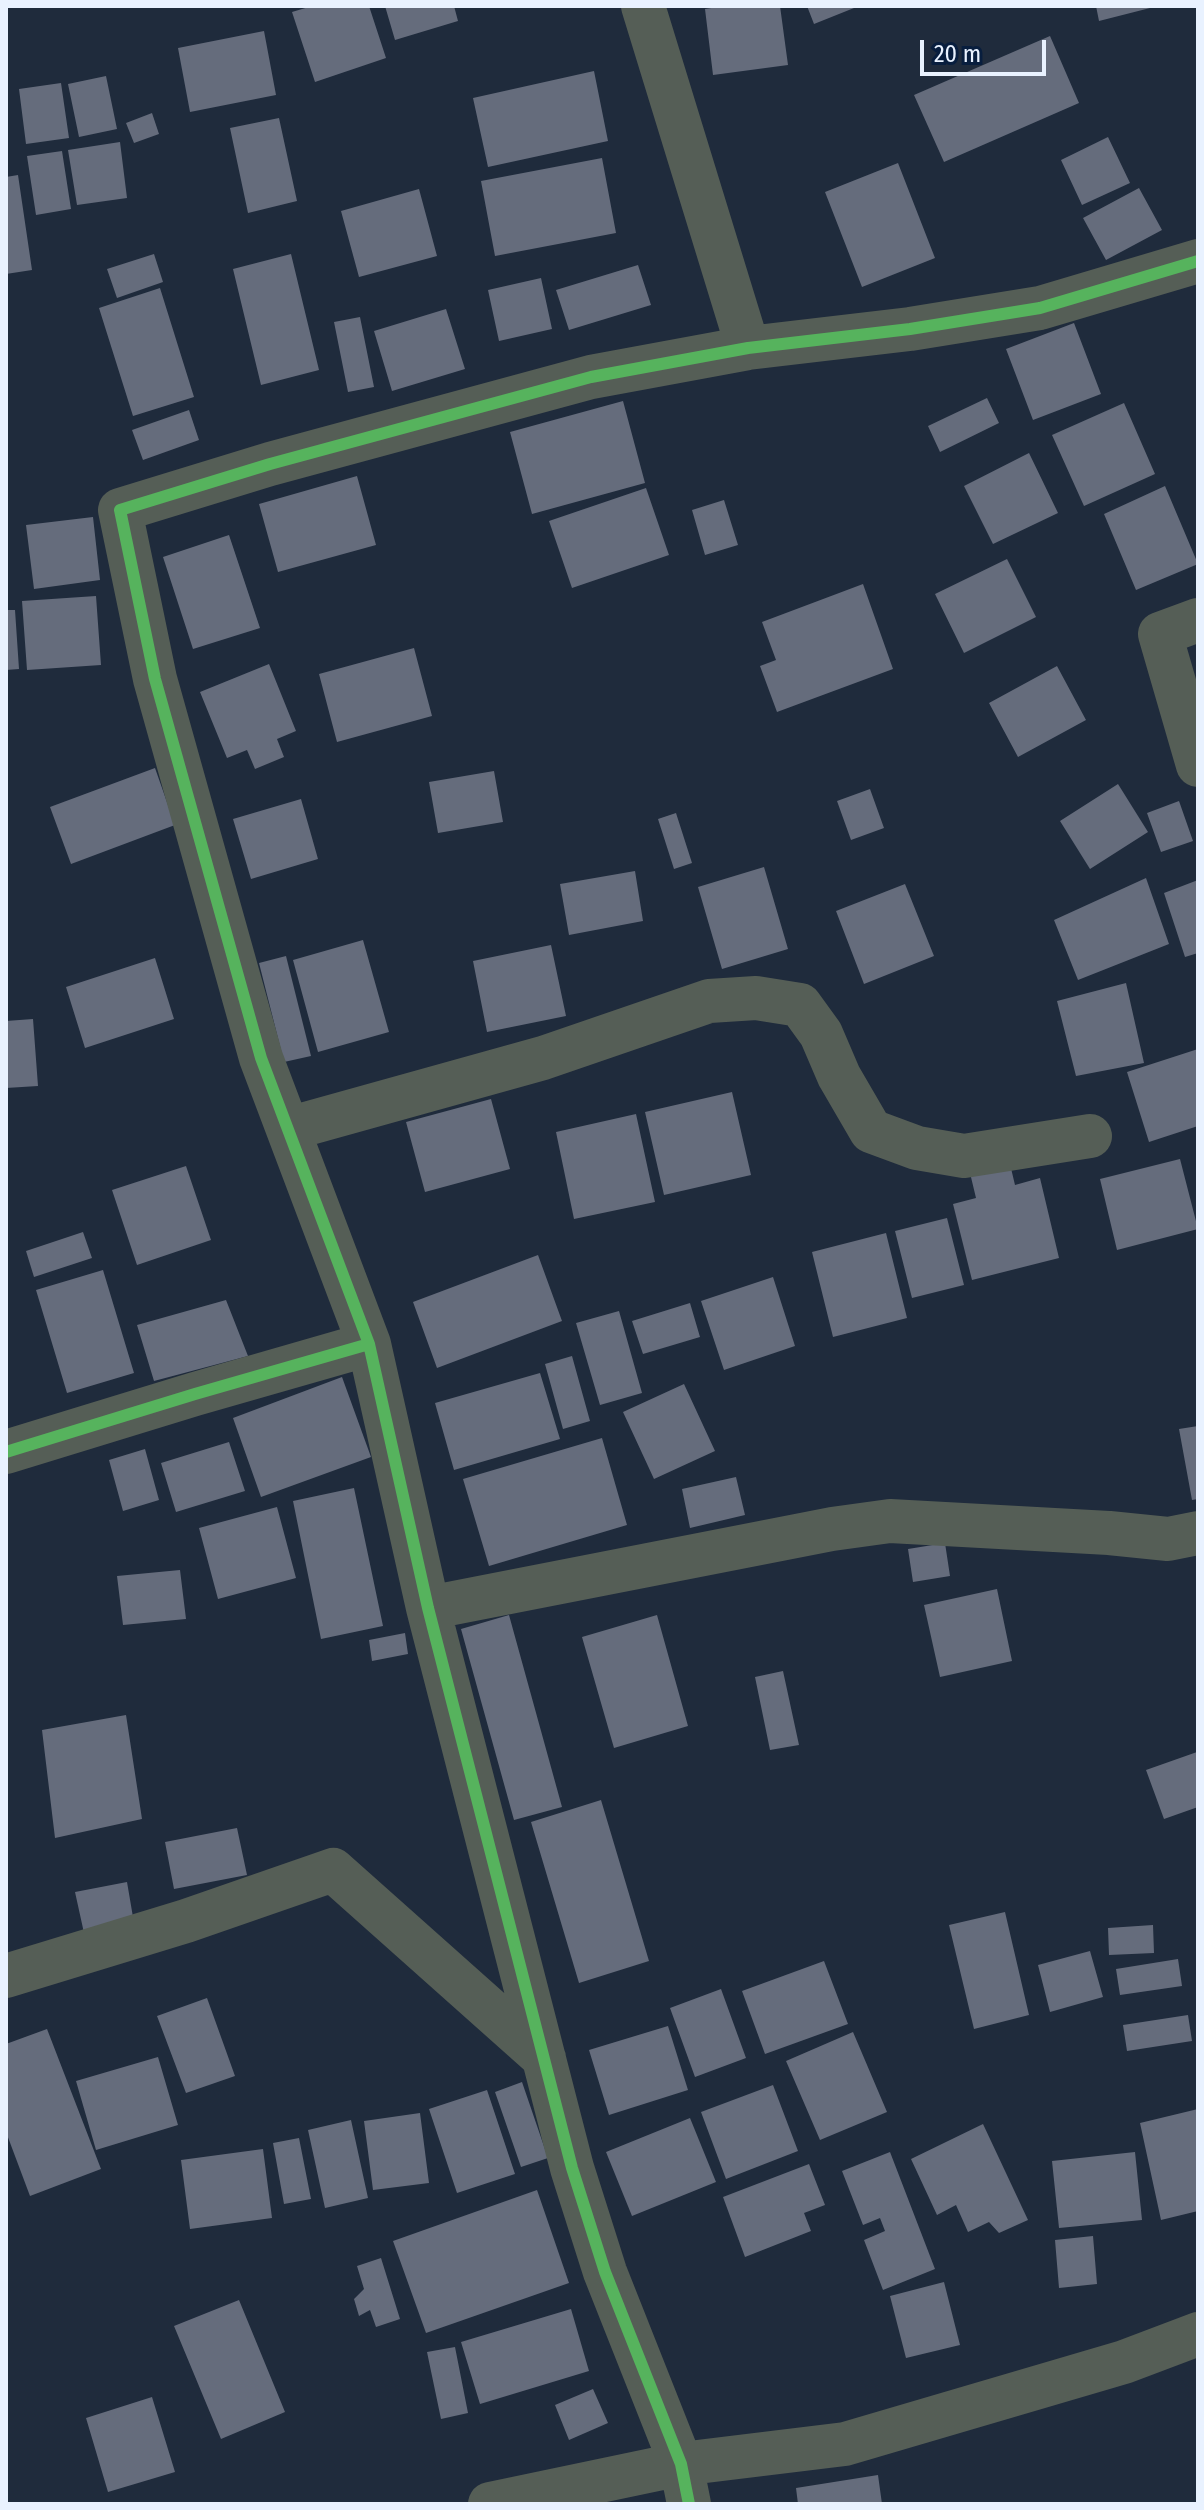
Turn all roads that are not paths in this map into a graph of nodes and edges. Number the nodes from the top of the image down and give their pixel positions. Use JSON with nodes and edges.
{"nodes":[{"id":1,"x":643,"y":6,"type":"edge"},
{"id":2,"x":1198,"y":261,"type":"edge"},
{"id":3,"x":748,"y":348,"type":"junction"},
{"id":4,"x":1198,"y":620,"type":"edge"},
{"id":5,"x":1198,"y":765,"type":"edge"},
{"id":6,"x":288,"y":1129,"type":"junction"},
{"id":7,"x":1090,"y":1136,"type":"dead end"},
{"id":8,"x":369,"y":1344,"type":"junction"},
{"id":9,"x":6,"y":1452,"type":"edge"},
{"id":10,"x":1198,"y":1533,"type":"edge"},
{"id":11,"x":428,"y":1608,"type":"junction"},
{"id":12,"x":6,"y":1976,"type":"edge"},
{"id":13,"x":544,"y":2058,"type":"junction"},
{"id":14,"x":1198,"y":2334,"type":"edge"},
{"id":15,"x":685,"y":2484,"type":"edge"},
{"id":16,"x":490,"y":2504,"type":"edge"}],
"edges":[{"from":1,"to":3,"type":"street"},
{"from":2,"to":3,"type":"street"},
{"from":3,"to":6,"type":"street"},
{"from":4,"to":5,"type":"street"},
{"from":6,"to":7,"type":"street"},
{"from":6,"to":8,"type":"street"},
{"from":8,"to":9,"type":"street"},
{"from":8,"to":11,"type":"street"},
{"from":10,"to":11,"type":"street"},
{"from":11,"to":13,"type":"street"},
{"from":12,"to":13,"type":"street"},
{"from":13,"to":15,"type":"street"},
{"from":14,"to":15,"type":"street"},
{"from":15,"to":16,"type":"street"}]}
